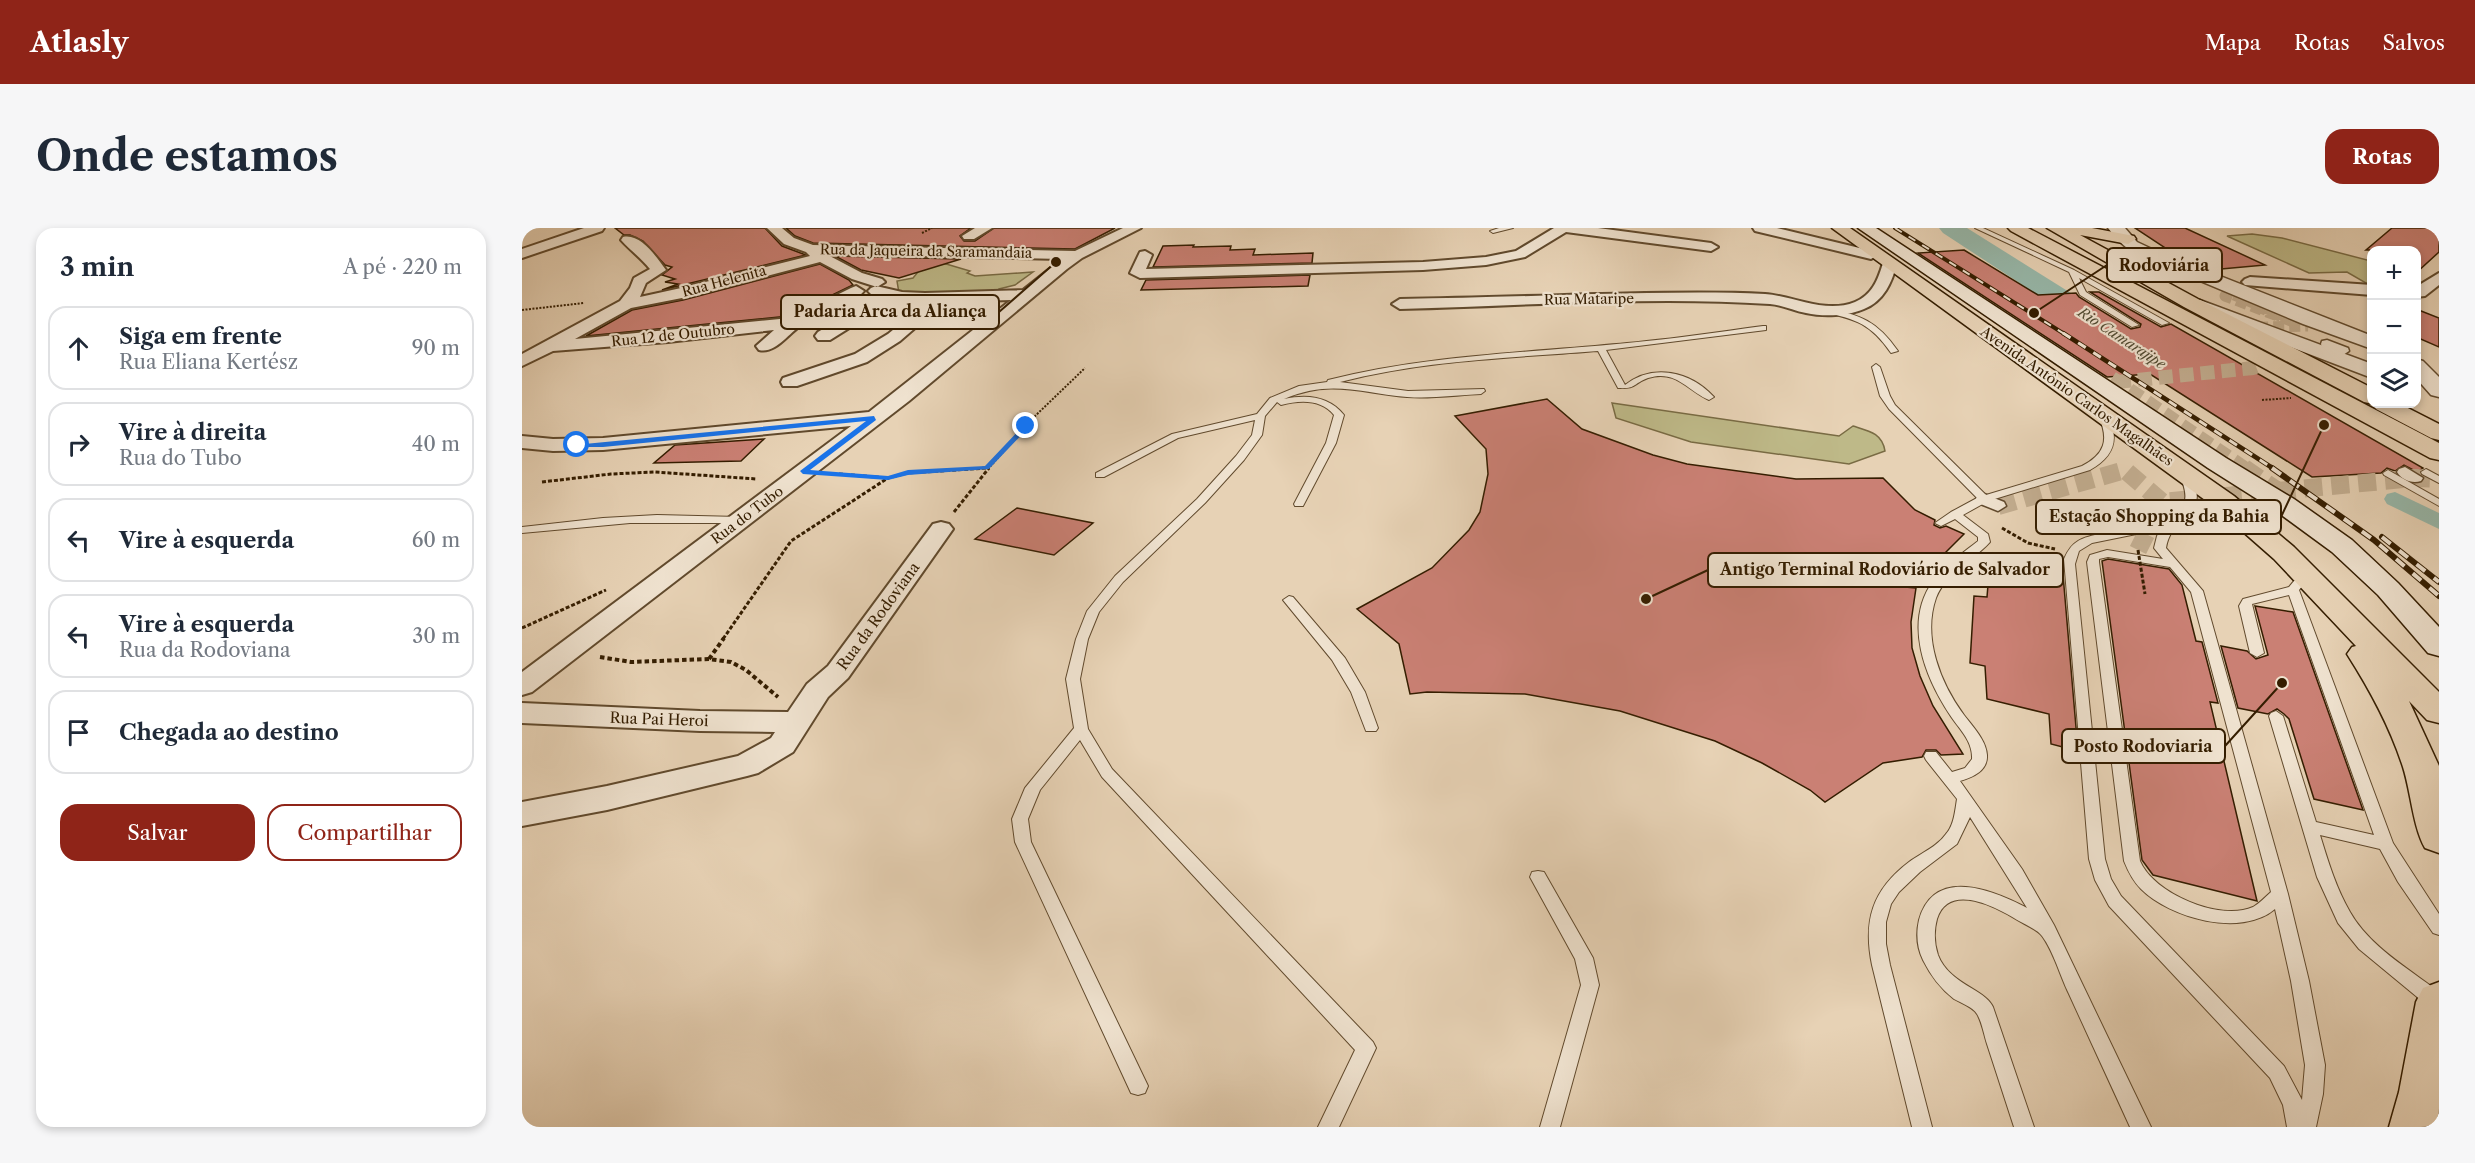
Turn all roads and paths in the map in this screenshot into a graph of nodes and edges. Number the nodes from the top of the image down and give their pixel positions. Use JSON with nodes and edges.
{"nodes":[{"id":1,"x":597,"y":228,"type":"edge"},
{"id":2,"x":774,"y":228,"type":"edge"},
{"id":3,"x":985,"y":228,"type":"edge"},
{"id":4,"x":1134,"y":228,"type":"edge"},
{"id":5,"x":1510,"y":228,"type":"edge"},
{"id":6,"x":1563,"y":228,"type":"edge"},
{"id":7,"x":1568,"y":228,"type":"edge"},
{"id":8,"x":1760,"y":228,"type":"edge"},
{"id":9,"x":1812,"y":228,"type":"edge"},
{"id":10,"x":1839,"y":228,"type":"edge"},
{"id":11,"x":1867,"y":228,"type":"edge"},
{"id":12,"x":1978,"y":228,"type":"edge"},
{"id":13,"x":2055,"y":228,"type":"edge"},
{"id":14,"x":2069,"y":228,"type":"edge"},
{"id":15,"x":2018,"y":229,"type":"edge"},
{"id":16,"x":1493,"y":231,"type":"dead end"},
{"id":17,"x":2122,"y":234,"type":"edge"},
{"id":18,"x":969,"y":236,"type":"dead end"},
{"id":19,"x":628,"y":240,"type":"dead end"},
{"id":20,"x":1711,"y":247,"type":"dead end"},
{"id":21,"x":779,"y":250,"type":"dead end"},
{"id":22,"x":810,"y":250,"type":"junction"},
{"id":23,"x":522,"y":254,"type":"edge"},
{"id":24,"x":1077,"y":255,"type":"junction"},
{"id":25,"x":1144,"y":255,"type":"dead end"},
{"id":26,"x":1871,"y":255,"type":"junction"},
{"id":27,"x":1890,"y":263,"type":"junction"},
{"id":28,"x":2072,"y":271,"type":"junction"},
{"id":29,"x":674,"y":277,"type":"dead end"},
{"id":30,"x":2439,"y":278,"type":"edge"},
{"id":31,"x":857,"y":284,"type":"junction"},
{"id":32,"x":2241,"y":285,"type":"junction"},
{"id":33,"x":2319,"y":286,"type":"junction"},
{"id":34,"x":882,"y":289,"type":"junction"},
{"id":35,"x":1879,"y":289,"type":"junction"},
{"id":36,"x":2367,"y":290,"type":"edge"},
{"id":37,"x":1800,"y":291,"type":"dead end"},
{"id":38,"x":2421,"y":291,"type":"edge"},
{"id":39,"x":1851,"y":292,"type":"dead end"},
{"id":40,"x":682,"y":293,"type":"junction"},
{"id":41,"x":728,"y":293,"type":"dead end"},
{"id":42,"x":2421,"y":293,"type":"edge"},
{"id":43,"x":2285,"y":294,"type":"junction"},
{"id":44,"x":2439,"y":294,"type":"edge"},
{"id":45,"x":632,"y":295,"type":"junction"},
{"id":46,"x":1025,"y":295,"type":"junction"},
{"id":47,"x":943,"y":296,"type":"junction"},
{"id":48,"x":1778,"y":300,"type":"junction"},
{"id":49,"x":2191,"y":303,"type":"junction"},
{"id":50,"x":1400,"y":304,"type":"dead end"},
{"id":51,"x":522,"y":310,"type":"edge"},
{"id":52,"x":1824,"y":310,"type":"junction"},
{"id":53,"x":794,"y":323,"type":"junction"},
{"id":54,"x":2165,"y":323,"type":"dead end"},
{"id":55,"x":2135,"y":325,"type":"dead end"},
{"id":56,"x":1763,"y":328,"type":"dead end"},
{"id":57,"x":2367,"y":331,"type":"edge"},
{"id":58,"x":824,"y":336,"type":"dead end"},
{"id":59,"x":2367,"y":341,"type":"edge"},
{"id":60,"x":2327,"y":344,"type":"dead end"},
{"id":61,"x":552,"y":346,"type":"junction"},
{"id":62,"x":765,"y":346,"type":"dead end"},
{"id":63,"x":1601,"y":348,"type":"junction"},
{"id":64,"x":1894,"y":351,"type":"dead end"},
{"id":65,"x":2343,"y":351,"type":"dead end"},
{"id":66,"x":2418,"y":354,"type":"edge"},
{"id":67,"x":522,"y":361,"type":"edge"},
{"id":68,"x":2439,"y":365,"type":"edge"},
{"id":69,"x":1876,"y":367,"type":"dead end"},
{"id":70,"x":1085,"y":368,"type":"dead end"},
{"id":71,"x":2367,"y":370,"type":"edge"},
{"id":72,"x":2421,"y":370,"type":"edge"},
{"id":73,"x":789,"y":382,"type":"dead end"},
{"id":74,"x":1320,"y":385,"type":"junction"},
{"id":75,"x":2439,"y":390,"type":"edge"},
{"id":76,"x":1481,"y":391,"type":"dead end"},
{"id":77,"x":2367,"y":394,"type":"edge"},
{"id":78,"x":2421,"y":394,"type":"edge"},
{"id":79,"x":1709,"y":397,"type":"dead end"},
{"id":80,"x":2279,"y":399,"type":"dead end"},
{"id":81,"x":2262,"y":400,"type":"dead end"},
{"id":82,"x":2439,"y":403,"type":"edge"},
{"id":83,"x":2392,"y":408,"type":"edge"},
{"id":84,"x":1263,"y":413,"type":"junction"},
{"id":85,"x":2104,"y":417,"type":"junction"},
{"id":86,"x":874,"y":418,"type":"junction"},
{"id":87,"x":2439,"y":433,"type":"edge"},
{"id":88,"x":522,"y":442,"type":"edge"},
{"id":89,"x":2439,"y":453,"type":"edge"},
{"id":90,"x":2178,"y":466,"type":"junction"},
{"id":91,"x":987,"y":468,"type":"junction"},
{"id":92,"x":2388,"y":473,"type":"dead end"},
{"id":93,"x":2415,"y":474,"type":"dead end"},
{"id":94,"x":1100,"y":475,"type":"dead end"},
{"id":95,"x":797,"y":477,"type":"junction"},
{"id":96,"x":888,"y":478,"type":"junction"},
{"id":97,"x":2439,"y":480,"type":"edge"},
{"id":98,"x":542,"y":482,"type":"dead end"},
{"id":99,"x":1991,"y":503,"type":"junction"},
{"id":100,"x":2439,"y":503,"type":"edge"},
{"id":101,"x":1299,"y":504,"type":"dead end"},
{"id":102,"x":1960,"y":511,"type":"junction"},
{"id":103,"x":739,"y":520,"type":"junction"},
{"id":104,"x":1941,"y":524,"type":"dead end"},
{"id":105,"x":2169,"y":524,"type":"junction"},
{"id":106,"x":522,"y":530,"type":"edge"},
{"id":107,"x":941,"y":530,"type":"joint"},
{"id":108,"x":2138,"y":550,"type":"tunnel mouth"},
{"id":109,"x":2071,"y":553,"type":"junction"},
{"id":110,"x":2174,"y":564,"type":"junction"},
{"id":111,"x":2299,"y":583,"type":"junction"},
{"id":112,"x":2145,"y":594,"type":"dead end"},
{"id":113,"x":1289,"y":600,"type":"dead end"},
{"id":114,"x":2439,"y":646,"type":"edge"},
{"id":115,"x":567,"y":652,"type":"junction"},
{"id":116,"x":2257,"y":653,"type":"dead end"},
{"id":117,"x":710,"y":659,"type":"junction"},
{"id":118,"x":522,"y":686,"type":"edge"},
{"id":119,"x":522,"y":712,"type":"edge"},
{"id":120,"x":2439,"y":712,"type":"edge"},
{"id":121,"x":2276,"y":716,"type":"dead end"},
{"id":122,"x":796,"y":722,"type":"junction"},
{"id":123,"x":1371,"y":728,"type":"dead end"},
{"id":124,"x":1081,"y":729,"type":"junction"},
{"id":125,"x":1931,"y":756,"type":"dead end"},
{"id":126,"x":1949,"y":778,"type":"junction"},
{"id":127,"x":1965,"y":798,"type":"junction"},
{"id":128,"x":522,"y":814,"type":"edge"},
{"id":129,"x":2309,"y":826,"type":"junction"},
{"id":130,"x":2439,"y":838,"type":"edge"},
{"id":131,"x":2385,"y":844,"type":"junction"},
{"id":132,"x":1538,"y":877,"type":"dead end"},
{"id":133,"x":2280,"y":894,"type":"junction"},
{"id":134,"x":2439,"y":928,"type":"edge"},
{"id":135,"x":2048,"y":930,"type":"junction"},
{"id":136,"x":2439,"y":1003,"type":"edge"},
{"id":137,"x":1138,"y":1086,"type":"dead end"},
{"id":138,"x":1552,"y":1126,"type":"edge"},
{"id":139,"x":1328,"y":1127,"type":"edge"},
{"id":140,"x":1922,"y":1127,"type":"edge"},
{"id":141,"x":2024,"y":1127,"type":"edge"},
{"id":142,"x":2141,"y":1127,"type":"edge"},
{"id":143,"x":2297,"y":1127,"type":"edge"},
{"id":144,"x":2306,"y":1127,"type":"edge"},
{"id":145,"x":2414,"y":1127,"type":"edge"}],
"edges":[{"from":1,"to":23,"type":"street"},
{"from":2,"to":22,"type":"street","name":"Rua da Jaqueira da Saramandaia"},
{"from":3,"to":18,"type":"street"},
{"from":4,"to":24,"type":"street"},
{"from":5,"to":16,"type":"lane"},
{"from":6,"to":25,"type":"street"},
{"from":7,"to":20,"type":"street"},
{"from":8,"to":26,"type":"street"},
{"from":9,"to":26,"type":"main road"},
{"from":10,"to":27,"type":"main road","name":"Avenida Antônio Carlos Magalhães"},
{"from":11,"to":114,"type":"main road"},
{"from":12,"to":28,"type":"lane"},
{"from":13,"to":49,"type":"main road"},
{"from":14,"to":17,"type":"main road"},
{"from":15,"to":89,"type":"main road"},
{"from":17,"to":32,"type":"main road"},
{"from":19,"to":45,"type":"street"},
{"from":21,"to":22,"type":"street"},
{"from":22,"to":24,"type":"street","name":"Rua da Jaqueira da Saramandaia"},
{"from":22,"to":31,"type":"street"},
{"from":22,"to":40,"type":"street","name":"Rua Helenita"},
{"from":24,"to":46,"type":"street","name":"Rua do Tubo"},
{"from":26,"to":27,"type":"main road"},
{"from":27,"to":35,"type":"street"},
{"from":27,"to":85,"type":"main road","name":"Avenida Antônio Carlos Magalhães"},
{"from":28,"to":54,"type":"lane"},
{"from":28,"to":55,"type":"lane"},
{"from":29,"to":45,"type":"street"},
{"from":30,"to":38,"type":"street"},
{"from":31,"to":34,"type":"street"},
{"from":31,"to":53,"type":"street"},
{"from":32,"to":33,"type":"street"},
{"from":32,"to":43,"type":"main road"},
{"from":32,"to":59,"type":"main road"},
{"from":33,"to":36,"type":"street"},
{"from":33,"to":43,"type":"street"},
{"from":34,"to":47,"type":"street"},
{"from":34,"to":58,"type":"street"},
{"from":35,"to":39,"type":"street"},
{"from":35,"to":52,"type":"street","name":"Rua Mataripe"},
{"from":37,"to":48,"type":"street","name":"Rua Mataripe"},
{"from":40,"to":41,"type":"street"},
{"from":40,"to":45,"type":"street","name":"Rua Helenita"},
{"from":42,"to":44,"type":"street"},
{"from":43,"to":57,"type":"main road"},
{"from":45,"to":51,"type":"path"},
{"from":45,"to":61,"type":"street"},
{"from":46,"to":47,"type":"street"},
{"from":46,"to":86,"type":"street","name":"Rua do Tubo"},
{"from":47,"to":73,"type":"street"},
{"from":48,"to":50,"type":"street","name":"Rua Mataripe"},
{"from":48,"to":52,"type":"street","name":"Rua Mataripe"},
{"from":49,"to":71,"type":"main road"},
{"from":49,"to":77,"type":"main road"},
{"from":52,"to":64,"type":"lane"},
{"from":53,"to":61,"type":"street","name":"Rua 12 de Outubro"},
{"from":53,"to":62,"type":"street"},
{"from":56,"to":63,"type":"lane"},
{"from":60,"to":65,"type":"street"},
{"from":61,"to":67,"type":"street"},
{"from":63,"to":74,"type":"lane"},
{"from":63,"to":79,"type":"lane"},
{"from":66,"to":68,"type":"main road"},
{"from":69,"to":99,"type":"lane"},
{"from":70,"to":91,"type":"path"},
{"from":72,"to":75,"type":"main road"},
{"from":74,"to":76,"type":"lane"},
{"from":74,"to":84,"type":"lane"},
{"from":78,"to":82,"type":"main road"},
{"from":80,"to":81,"type":"path"},
{"from":83,"to":87,"type":"main road"},
{"from":84,"to":94,"type":"lane"},
{"from":84,"to":101,"type":"lane"},
{"from":84,"to":124,"type":"lane"},
{"from":85,"to":90,"type":"main road","name":"Avenida Antônio Carlos Magalhães"},
{"from":85,"to":99,"type":"lane"},
{"from":86,"to":88,"type":"street"},
{"from":86,"to":95,"type":"street","name":"Rua do Tubo"},
{"from":90,"to":105,"type":"lane"},
{"from":90,"to":111,"type":"main road","name":"Avenida Antônio Carlos Magalhães"},
{"from":91,"to":96,"type":"path"},
{"from":91,"to":107,"type":"path"},
{"from":92,"to":100,"type":"lane"},
{"from":93,"to":97,"type":"lane"},
{"from":95,"to":96,"type":"path"},
{"from":95,"to":98,"type":"path"},
{"from":95,"to":103,"type":"street","name":"Rua do Tubo"},
{"from":96,"to":117,"type":"path"},
{"from":99,"to":102,"type":"lane"},
{"from":102,"to":104,"type":"lane"},
{"from":102,"to":109,"type":"path"},
{"from":102,"to":126,"type":"lane"},
{"from":103,"to":106,"type":"lane"},
{"from":103,"to":115,"type":"street","name":"Rua do Tubo"},
{"from":105,"to":109,"type":"lane"},
{"from":105,"to":110,"type":"lane"},
{"from":107,"to":122,"type":"street","name":"Rua da Rodoviana"},
{"from":108,"to":112,"type":"path","bridge":true},
{"from":109,"to":143,"type":"lane"},
{"from":110,"to":133,"type":"lane"},
{"from":110,"to":133,"type":"lane"},
{"from":111,"to":116,"type":"lane"},
{"from":111,"to":120,"type":"main road","name":"Avenida Antônio Carlos Magalhães"},
{"from":111,"to":130,"type":"main road","name":"Avenida Antônio Carlos Magalhães"},
{"from":111,"to":131,"type":"lane"},
{"from":113,"to":123,"type":"lane"},
{"from":115,"to":117,"type":"path"},
{"from":115,"to":118,"type":"street","name":"Rua do Tubo"},
{"from":117,"to":122,"type":"path"},
{"from":119,"to":122,"type":"street","name":"Rua Pai Heroi"},
{"from":121,"to":129,"type":"lane"},
{"from":122,"to":128,"type":"street","name":"Rua da Rodoviana"},
{"from":124,"to":137,"type":"lane"},
{"from":124,"to":139,"type":"lane"},
{"from":125,"to":126,"type":"lane"},
{"from":126,"to":127,"type":"lane"},
{"from":127,"to":135,"type":"lane"},
{"from":127,"to":140,"type":"lane"},
{"from":129,"to":131,"type":"lane"},
{"from":129,"to":136,"type":"lane"},
{"from":131,"to":134,"type":"lane"},
{"from":132,"to":138,"type":"lane"},
{"from":133,"to":144,"type":"lane"},
{"from":135,"to":141,"type":"lane"},
{"from":135,"to":142,"type":"lane"},
{"from":136,"to":145,"type":"main road"}]}
